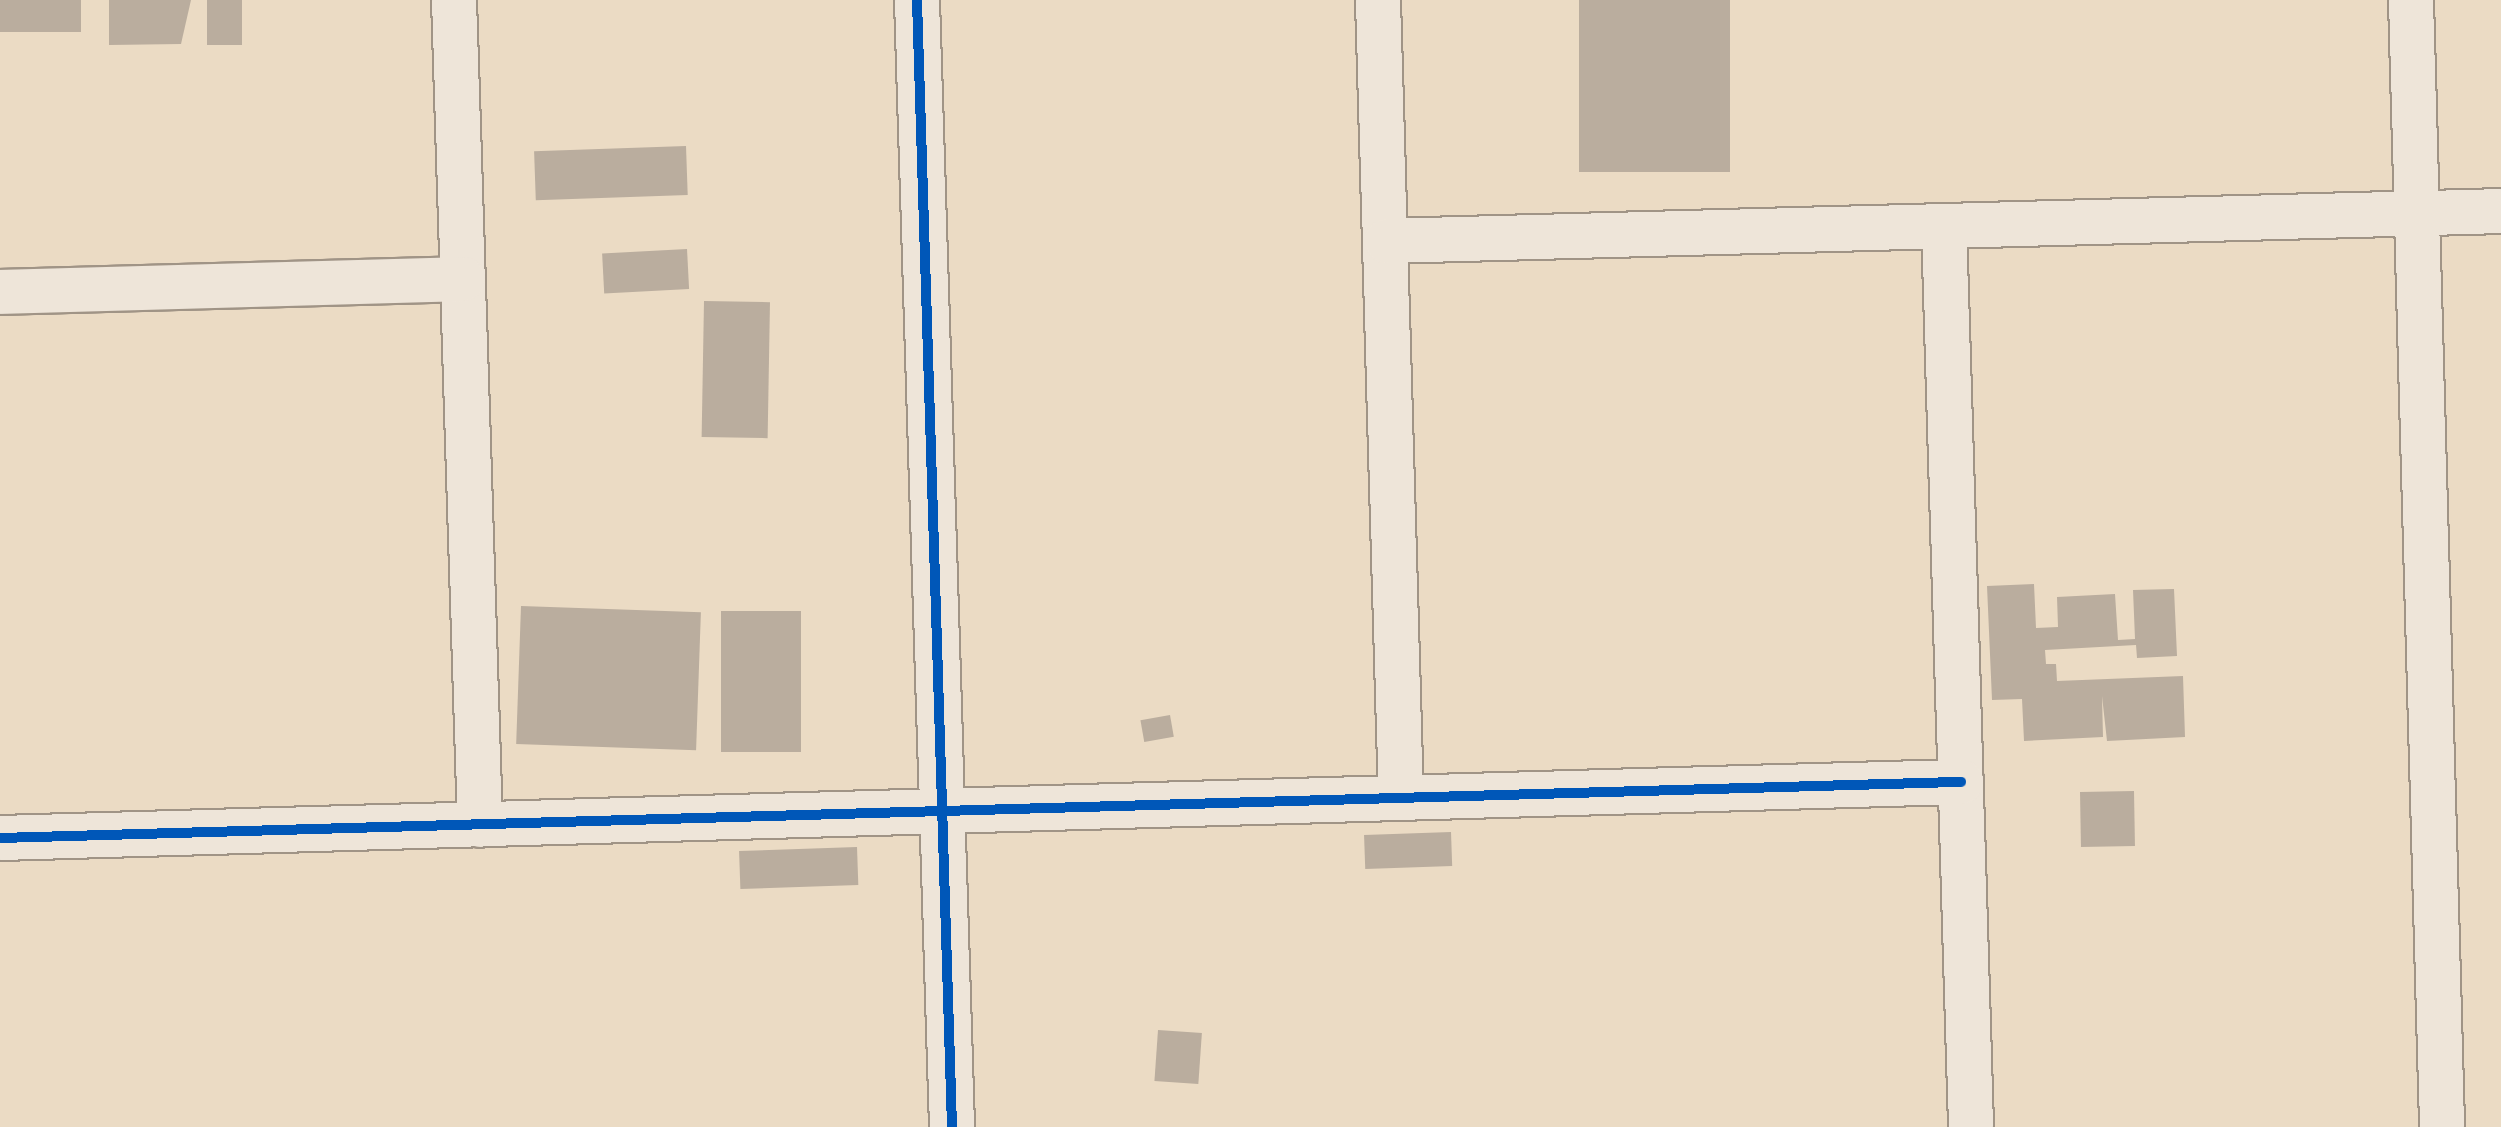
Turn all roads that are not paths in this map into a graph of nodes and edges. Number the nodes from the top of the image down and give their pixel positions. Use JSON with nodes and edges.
{"nodes":[{"id":1,"x":454,"y":0,"type":"edge"},
{"id":2,"x":917,"y":0,"type":"edge"},
{"id":3,"x":1378,"y":0,"type":"edge"},
{"id":4,"x":2411,"y":0,"type":"edge"},
{"id":5,"x":2501,"y":211,"type":"edge"},
{"id":6,"x":2417,"y":213,"type":"junction"},
{"id":7,"x":1944,"y":226,"type":"junction"},
{"id":8,"x":1387,"y":241,"type":"junction"},
{"id":9,"x":463,"y":279,"type":"junction"},
{"id":10,"x":0,"y":292,"type":"edge"},
{"id":11,"x":1961,"y":782,"type":"junction"},
{"id":12,"x":1401,"y":798,"type":"junction"},
{"id":13,"x":942,"y":811,"type":"junction"},
{"id":14,"x":480,"y":825,"type":"junction"},
{"id":15,"x":0,"y":838,"type":"edge"},
{"id":16,"x":952,"y":1127,"type":"edge"},
{"id":17,"x":1971,"y":1127,"type":"edge"},
{"id":18,"x":2442,"y":1127,"type":"edge"}],
"edges":[{"from":1,"to":9,"type":"street"},
{"from":2,"to":13,"type":"street"},
{"from":3,"to":8,"type":"street"},
{"from":4,"to":6,"type":"street"},
{"from":5,"to":6,"type":"street"},
{"from":6,"to":7,"type":"street"},
{"from":6,"to":18,"type":"street"},
{"from":7,"to":8,"type":"street"},
{"from":7,"to":11,"type":"street"},
{"from":8,"to":12,"type":"street"},
{"from":9,"to":10,"type":"street"},
{"from":9,"to":14,"type":"street"},
{"from":11,"to":12,"type":"street"},
{"from":11,"to":17,"type":"street"},
{"from":12,"to":13,"type":"street"},
{"from":13,"to":14,"type":"street"},
{"from":13,"to":16,"type":"street"},
{"from":14,"to":15,"type":"street"}]}
